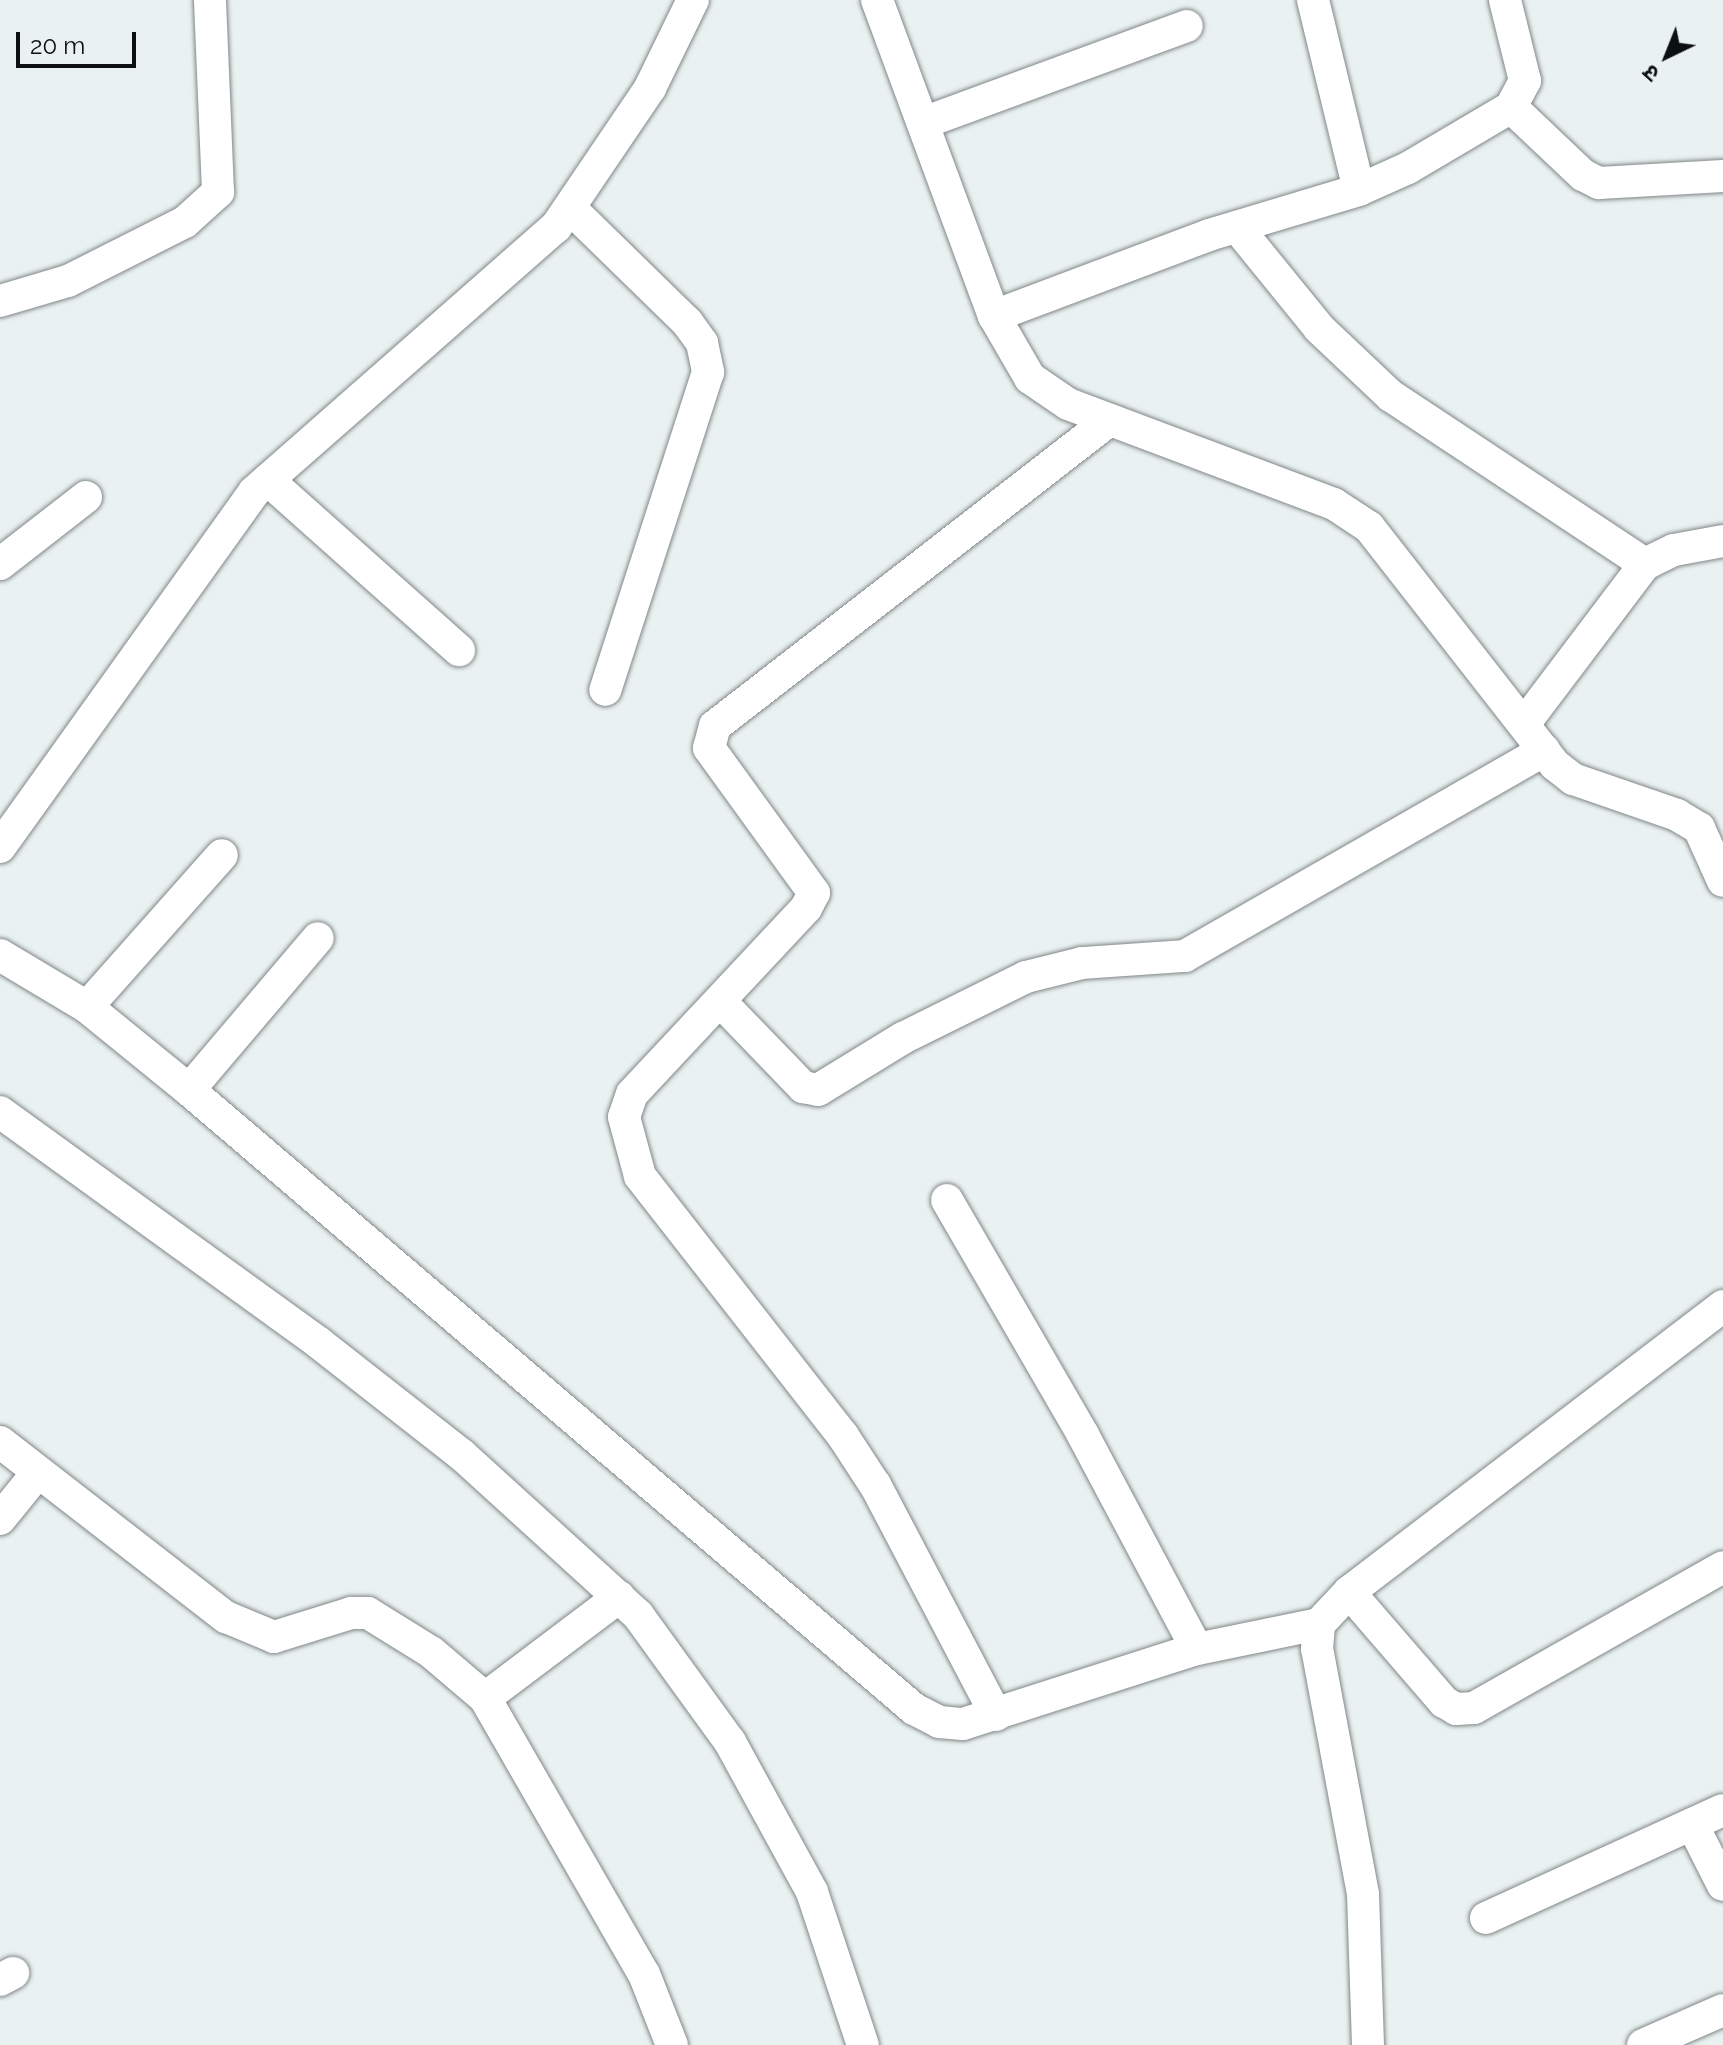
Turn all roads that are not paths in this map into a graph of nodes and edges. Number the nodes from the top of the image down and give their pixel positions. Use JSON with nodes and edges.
{"nodes":[{"id":1,"x":210,"y":0,"type":"edge"},
{"id":2,"x":693,"y":0,"type":"edge"},
{"id":3,"x":877,"y":0,"type":"edge"},
{"id":4,"x":1313,"y":0,"type":"edge"},
{"id":5,"x":1505,"y":0,"type":"edge"},
{"id":6,"x":1187,"y":26,"type":"dead end"},
{"id":7,"x":1511,"y":107,"type":"junction"},
{"id":8,"x":923,"y":123,"type":"junction"},
{"id":9,"x":1723,"y":176,"type":"edge"},
{"id":10,"x":1359,"y":190,"type":"junction"},
{"id":11,"x":570,"y":208,"type":"junction"},
{"id":12,"x":1237,"y":227,"type":"junction"},
{"id":13,"x":0,"y":301,"type":"edge"},
{"id":14,"x":994,"y":316,"type":"junction"},
{"id":15,"x":1109,"y":420,"type":"junction"},
{"id":16,"x":268,"y":480,"type":"junction"},
{"id":17,"x":86,"y":497,"type":"dead end"},
{"id":18,"x":1723,"y":541,"type":"edge"},
{"id":19,"x":0,"y":564,"type":"edge"},
{"id":20,"x":1645,"y":564,"type":"junction"},
{"id":21,"x":459,"y":650,"type":"dead end"},
{"id":22,"x":605,"y":690,"type":"dead end"},
{"id":23,"x":1524,"y":724,"type":"junction"},
{"id":24,"x":1544,"y":750,"type":"junction"},
{"id":25,"x":1711,"y":829,"type":"edge"},
{"id":26,"x":0,"y":847,"type":"edge"},
{"id":27,"x":222,"y":855,"type":"dead end"},
{"id":28,"x":1723,"y":881,"type":"edge"},
{"id":29,"x":318,"y":938,"type":"dead end"},
{"id":30,"x":0,"y":955,"type":"edge"},
{"id":31,"x":720,"y":1001,"type":"junction"},
{"id":32,"x":87,"y":1007,"type":"junction"},
{"id":33,"x":189,"y":1090,"type":"junction"},
{"id":34,"x":0,"y":1112,"type":"edge"},
{"id":35,"x":947,"y":1200,"type":"dead end"},
{"id":36,"x":1723,"y":1306,"type":"edge"},
{"id":37,"x":0,"y":1442,"type":"edge"},
{"id":38,"x":38,"y":1472,"type":"junction"},
{"id":39,"x":0,"y":1519,"type":"edge"},
{"id":40,"x":1723,"y":1567,"type":"edge"},
{"id":41,"x":1349,"y":1592,"type":"junction"},
{"id":42,"x":619,"y":1597,"type":"junction"},
{"id":43,"x":1319,"y":1624,"type":"junction"},
{"id":44,"x":1197,"y":1649,"type":"junction"},
{"id":45,"x":485,"y":1698,"type":"junction"},
{"id":46,"x":996,"y":1715,"type":"junction"},
{"id":47,"x":1723,"y":1810,"type":"edge"},
{"id":48,"x":1692,"y":1824,"type":"junction"},
{"id":49,"x":1723,"y":1885,"type":"edge"},
{"id":50,"x":1486,"y":1918,"type":"dead end"},
{"id":51,"x":1723,"y":2010,"type":"edge"},
{"id":52,"x":672,"y":2045,"type":"edge"},
{"id":53,"x":863,"y":2045,"type":"edge"},
{"id":54,"x":1368,"y":2045,"type":"edge"},
{"id":55,"x":1643,"y":2045,"type":"edge"}],
"edges":[{"from":1,"to":13,"type":"street"},
{"from":2,"to":11,"type":"street"},
{"from":3,"to":8,"type":"street"},
{"from":4,"to":10,"type":"street"},
{"from":5,"to":7,"type":"street"},
{"from":6,"to":8,"type":"street"},
{"from":7,"to":9,"type":"street"},
{"from":7,"to":10,"type":"street"},
{"from":8,"to":14,"type":"street"},
{"from":10,"to":12,"type":"street"},
{"from":11,"to":16,"type":"street"},
{"from":11,"to":22,"type":"street"},
{"from":12,"to":14,"type":"street"},
{"from":12,"to":20,"type":"street"},
{"from":14,"to":15,"type":"street"},
{"from":15,"to":23,"type":"street"},
{"from":15,"to":31,"type":"street"},
{"from":16,"to":21,"type":"street"},
{"from":16,"to":26,"type":"street"},
{"from":17,"to":19,"type":"street"},
{"from":18,"to":20,"type":"street"},
{"from":20,"to":23,"type":"street"},
{"from":23,"to":24,"type":"street"},
{"from":24,"to":25,"type":"street"},
{"from":24,"to":31,"type":"street"},
{"from":25,"to":28,"type":"street"},
{"from":27,"to":32,"type":"street"},
{"from":29,"to":33,"type":"street"},
{"from":30,"to":32,"type":"street"},
{"from":31,"to":46,"type":"street"},
{"from":32,"to":33,"type":"street"},
{"from":33,"to":46,"type":"street"},
{"from":34,"to":42,"type":"street"},
{"from":35,"to":44,"type":"street"},
{"from":36,"to":41,"type":"street"},
{"from":37,"to":38,"type":"street"},
{"from":38,"to":39,"type":"street"},
{"from":38,"to":45,"type":"street"},
{"from":40,"to":41,"type":"street"},
{"from":41,"to":43,"type":"street"},
{"from":42,"to":45,"type":"street"},
{"from":42,"to":53,"type":"street"},
{"from":43,"to":44,"type":"street"},
{"from":43,"to":54,"type":"street"},
{"from":44,"to":46,"type":"street"},
{"from":45,"to":52,"type":"street"},
{"from":47,"to":48,"type":"street"},
{"from":48,"to":49,"type":"street"},
{"from":48,"to":50,"type":"street"},
{"from":51,"to":55,"type":"street"}]}
